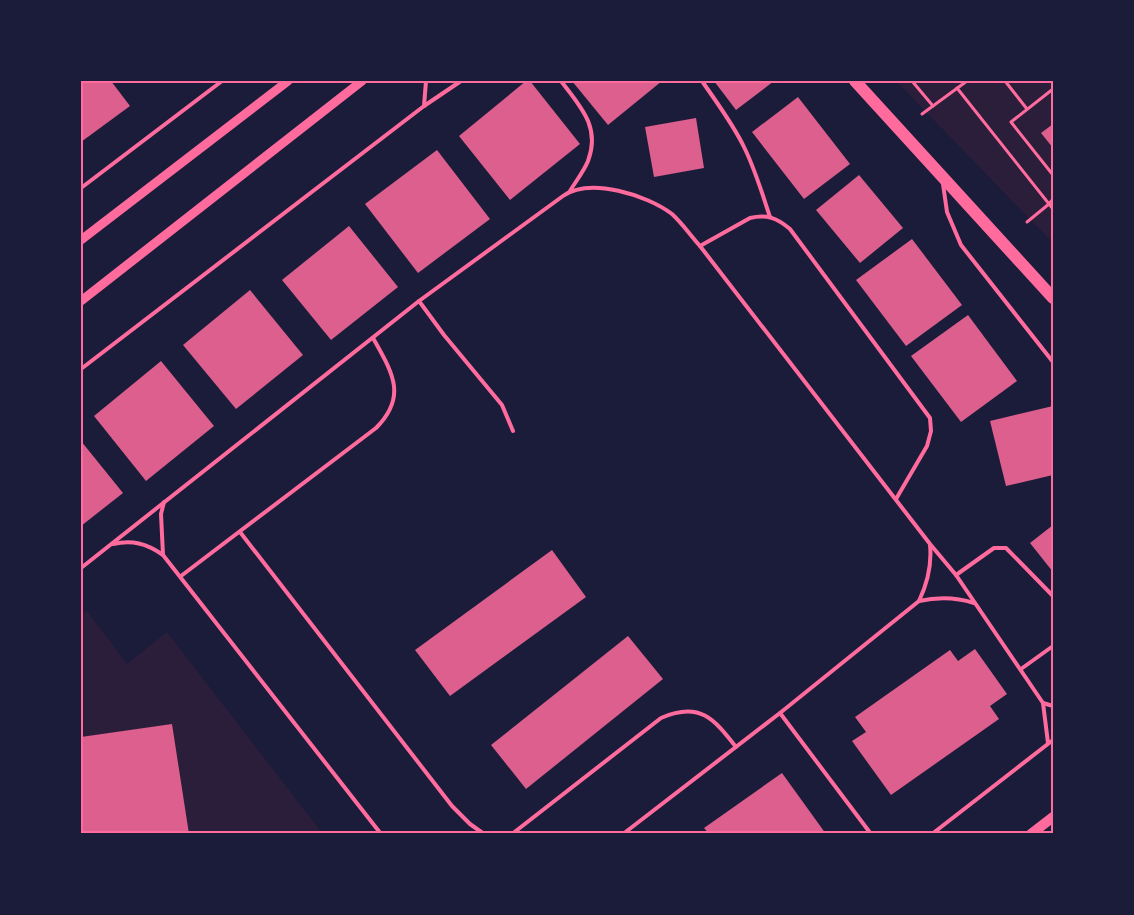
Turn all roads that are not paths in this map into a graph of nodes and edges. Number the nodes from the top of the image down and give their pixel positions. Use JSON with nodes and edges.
{"nodes":[{"id":1,"x":222,"y":81,"type":"edge"},
{"id":2,"x":288,"y":81,"type":"edge"},
{"id":3,"x":362,"y":81,"type":"edge"},
{"id":4,"x":426,"y":81,"type":"edge"},
{"id":5,"x":461,"y":81,"type":"edge"},
{"id":6,"x":562,"y":81,"type":"edge"},
{"id":7,"x":702,"y":81,"type":"edge"},
{"id":8,"x":856,"y":81,"type":"edge"},
{"id":9,"x":424,"y":106,"type":"junction"},
{"id":10,"x":942,"y":176,"type":"junction"},
{"id":11,"x":81,"y":188,"type":"edge"},
{"id":12,"x":570,"y":191,"type":"junction"},
{"id":13,"x":770,"y":216,"type":"junction"},
{"id":14,"x":81,"y":240,"type":"edge"},
{"id":15,"x":700,"y":246,"type":"junction"},
{"id":16,"x":1053,"y":298,"type":"edge"},
{"id":17,"x":81,"y":301,"type":"edge"},
{"id":18,"x":420,"y":301,"type":"junction"},
{"id":19,"x":373,"y":338,"type":"junction"},
{"id":20,"x":1053,"y":362,"type":"edge"},
{"id":21,"x":81,"y":369,"type":"edge"},
{"id":22,"x":513,"y":431,"type":"dead end"},
{"id":23,"x":896,"y":500,"type":"junction"},
{"id":24,"x":164,"y":502,"type":"junction"},
{"id":25,"x":240,"y":532,"type":"junction"},
{"id":26,"x":111,"y":544,"type":"junction"},
{"id":27,"x":930,"y":544,"type":"junction"},
{"id":28,"x":163,"y":554,"type":"junction"},
{"id":29,"x":81,"y":568,"type":"edge"},
{"id":30,"x":956,"y":575,"type":"junction"},
{"id":31,"x":181,"y":576,"type":"junction"},
{"id":32,"x":1053,"y":596,"type":"edge"},
{"id":33,"x":919,"y":601,"type":"junction"},
{"id":34,"x":975,"y":604,"type":"junction"},
{"id":35,"x":1053,"y":646,"type":"edge"},
{"id":36,"x":1021,"y":669,"type":"junction"},
{"id":37,"x":1043,"y":704,"type":"junction"},
{"id":38,"x":1053,"y":706,"type":"edge"},
{"id":39,"x":780,"y":713,"type":"junction"},
{"id":40,"x":1053,"y":740,"type":"edge"},
{"id":41,"x":1048,"y":743,"type":"junction"},
{"id":42,"x":736,"y":747,"type":"junction"},
{"id":43,"x":1053,"y":817,"type":"edge"},
{"id":44,"x":381,"y":834,"type":"edge"},
{"id":45,"x":484,"y":834,"type":"edge"},
{"id":46,"x":512,"y":834,"type":"edge"},
{"id":47,"x":622,"y":834,"type":"edge"},
{"id":48,"x":871,"y":834,"type":"edge"},
{"id":49,"x":932,"y":834,"type":"edge"},
{"id":50,"x":1031,"y":834,"type":"edge"}],
"edges":[{"from":1,"to":11,"type":"lane"},
{"from":2,"to":14,"type":"street"},
{"from":3,"to":17,"type":"street"},
{"from":4,"to":9,"type":"lane"},
{"from":5,"to":9,"type":"lane"},
{"from":6,"to":12,"type":"lane"},
{"from":7,"to":13,"type":"lane"},
{"from":8,"to":10,"type":"main road"},
{"from":9,"to":21,"type":"lane"},
{"from":10,"to":16,"type":"main road"},
{"from":10,"to":20,"type":"lane"},
{"from":12,"to":15,"type":"lane"},
{"from":12,"to":18,"type":"lane"},
{"from":13,"to":15,"type":"lane"},
{"from":13,"to":23,"type":"lane"},
{"from":15,"to":23,"type":"lane"},
{"from":18,"to":19,"type":"lane"},
{"from":18,"to":22,"type":"lane"},
{"from":19,"to":24,"type":"lane"},
{"from":19,"to":25,"type":"lane"},
{"from":23,"to":27,"type":"lane"},
{"from":24,"to":26,"type":"lane"},
{"from":24,"to":28,"type":"lane"},
{"from":25,"to":31,"type":"lane"},
{"from":25,"to":45,"type":"lane"},
{"from":26,"to":28,"type":"lane"},
{"from":26,"to":29,"type":"lane"},
{"from":27,"to":30,"type":"lane"},
{"from":27,"to":33,"type":"lane"},
{"from":28,"to":31,"type":"lane"},
{"from":30,"to":32,"type":"lane"},
{"from":30,"to":34,"type":"lane"},
{"from":31,"to":44,"type":"lane"},
{"from":33,"to":34,"type":"lane"},
{"from":33,"to":39,"type":"lane"},
{"from":34,"to":36,"type":"lane"},
{"from":35,"to":36,"type":"lane"},
{"from":36,"to":37,"type":"lane"},
{"from":37,"to":38,"type":"lane"},
{"from":37,"to":41,"type":"lane"},
{"from":39,"to":42,"type":"lane"},
{"from":39,"to":48,"type":"lane"},
{"from":40,"to":41,"type":"lane"},
{"from":41,"to":49,"type":"lane"},
{"from":42,"to":46,"type":"lane"},
{"from":42,"to":47,"type":"lane"},
{"from":43,"to":50,"type":"main road"}]}
